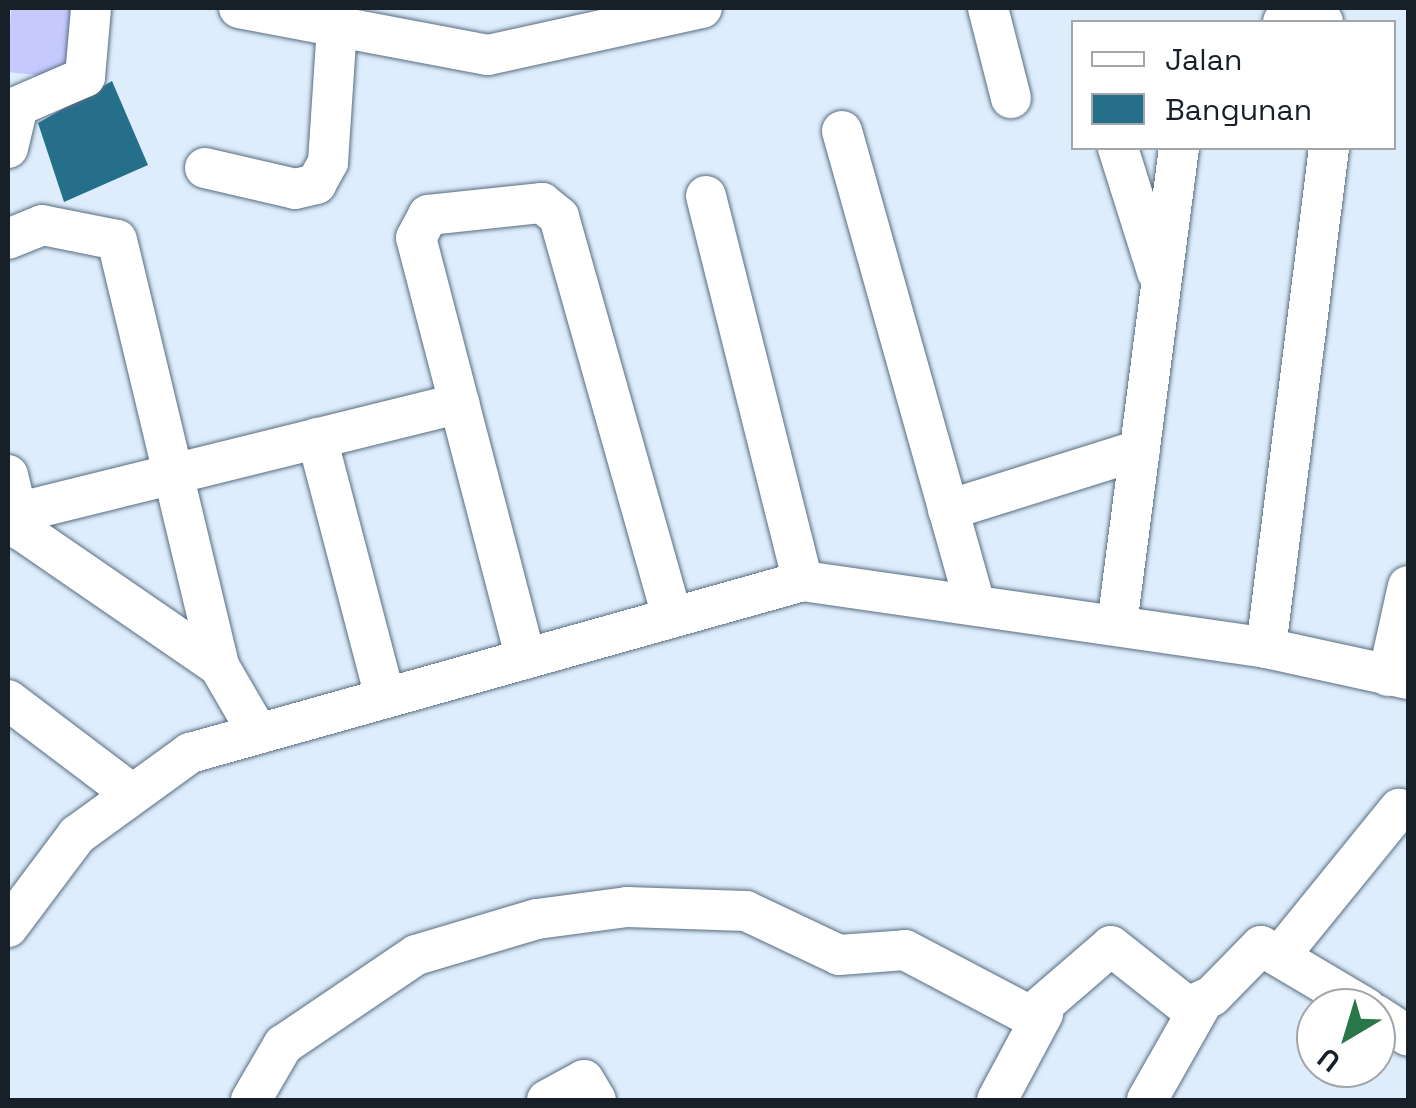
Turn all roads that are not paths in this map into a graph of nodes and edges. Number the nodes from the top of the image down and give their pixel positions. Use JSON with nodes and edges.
{"nodes":[{"id":1,"x":91,"y":8,"type":"edge"},
{"id":2,"x":239,"y":8,"type":"edge"},
{"id":3,"x":702,"y":8,"type":"edge"},
{"id":4,"x":988,"y":8,"type":"edge"},
{"id":5,"x":397,"y":23,"type":"edge"},
{"id":6,"x":336,"y":28,"type":"junction"},
{"id":7,"x":1010,"y":98,"type":"dead end"},
{"id":8,"x":842,"y":131,"type":"dead end"},
{"id":9,"x":8,"y":148,"type":"edge"},
{"id":10,"x":1119,"y":150,"type":"edge"},
{"id":11,"x":1179,"y":150,"type":"edge"},
{"id":12,"x":1328,"y":150,"type":"edge"},
{"id":13,"x":205,"y":168,"type":"dead end"},
{"id":14,"x":706,"y":196,"type":"dead end"},
{"id":15,"x":8,"y":239,"type":"edge"},
{"id":16,"x":1161,"y":286,"type":"junction"},
{"id":17,"x":459,"y":403,"type":"junction"},
{"id":18,"x":317,"y":438,"type":"junction"},
{"id":19,"x":1140,"y":450,"type":"junction"},
{"id":20,"x":174,"y":473,"type":"junction"},
{"id":21,"x":11,"y":501,"type":"edge"},
{"id":22,"x":948,"y":510,"type":"junction"},
{"id":23,"x":803,"y":581,"type":"junction"},
{"id":24,"x":1408,"y":586,"type":"edge"},
{"id":25,"x":974,"y":602,"type":"junction"},
{"id":26,"x":672,"y":616,"type":"junction"},
{"id":27,"x":1117,"y":625,"type":"junction"},
{"id":28,"x":1266,"y":648,"type":"junction"},
{"id":29,"x":525,"y":656,"type":"junction"},
{"id":30,"x":1401,"y":663,"type":"edge"},
{"id":31,"x":219,"y":666,"type":"junction"},
{"id":32,"x":384,"y":694,"type":"junction"},
{"id":33,"x":8,"y":700,"type":"edge"},
{"id":34,"x":255,"y":728,"type":"junction"},
{"id":35,"x":127,"y":790,"type":"junction"},
{"id":36,"x":1400,"y":809,"type":"dead end"},
{"id":37,"x":13,"y":906,"type":"edge"},
{"id":38,"x":1282,"y":953,"type":"junction"},
{"id":39,"x":1335,"y":988,"type":"edge"},
{"id":40,"x":1201,"y":1005,"type":"junction"},
{"id":41,"x":1043,"y":1014,"type":"junction"},
{"id":42,"x":250,"y":1100,"type":"edge"},
{"id":43,"x":547,"y":1100,"type":"edge"},
{"id":44,"x":596,"y":1100,"type":"edge"},
{"id":45,"x":997,"y":1100,"type":"edge"},
{"id":46,"x":1147,"y":1100,"type":"edge"}],
"edges":[{"from":1,"to":9,"type":"street"},
{"from":2,"to":6,"type":"street"},
{"from":3,"to":5,"type":"street"},
{"from":4,"to":7,"type":"street"},
{"from":5,"to":6,"type":"street"},
{"from":6,"to":13,"type":"street"},
{"from":8,"to":22,"type":"street"},
{"from":10,"to":16,"type":"street"},
{"from":11,"to":16,"type":"street"},
{"from":12,"to":28,"type":"street"},
{"from":14,"to":23,"type":"street"},
{"from":15,"to":20,"type":"street"},
{"from":16,"to":19,"type":"street"},
{"from":17,"to":18,"type":"street"},
{"from":17,"to":26,"type":"street"},
{"from":17,"to":29,"type":"street"},
{"from":18,"to":20,"type":"street"},
{"from":18,"to":32,"type":"street"},
{"from":19,"to":22,"type":"street"},
{"from":19,"to":27,"type":"street"},
{"from":20,"to":21,"type":"street"},
{"from":20,"to":31,"type":"street"},
{"from":21,"to":31,"type":"street"},
{"from":22,"to":25,"type":"street"},
{"from":23,"to":25,"type":"street"},
{"from":23,"to":26,"type":"street"},
{"from":24,"to":30,"type":"street"},
{"from":25,"to":27,"type":"street"},
{"from":26,"to":29,"type":"street"},
{"from":27,"to":28,"type":"street"},
{"from":28,"to":30,"type":"street"},
{"from":29,"to":32,"type":"street"},
{"from":31,"to":34,"type":"street"},
{"from":32,"to":34,"type":"street"},
{"from":33,"to":35,"type":"street"},
{"from":34,"to":35,"type":"street"},
{"from":35,"to":37,"type":"street"},
{"from":36,"to":38,"type":"street"},
{"from":38,"to":39,"type":"street"},
{"from":38,"to":40,"type":"street"},
{"from":40,"to":41,"type":"street"},
{"from":40,"to":46,"type":"street"},
{"from":41,"to":42,"type":"street"},
{"from":41,"to":45,"type":"street"},
{"from":43,"to":44,"type":"street"}]}
